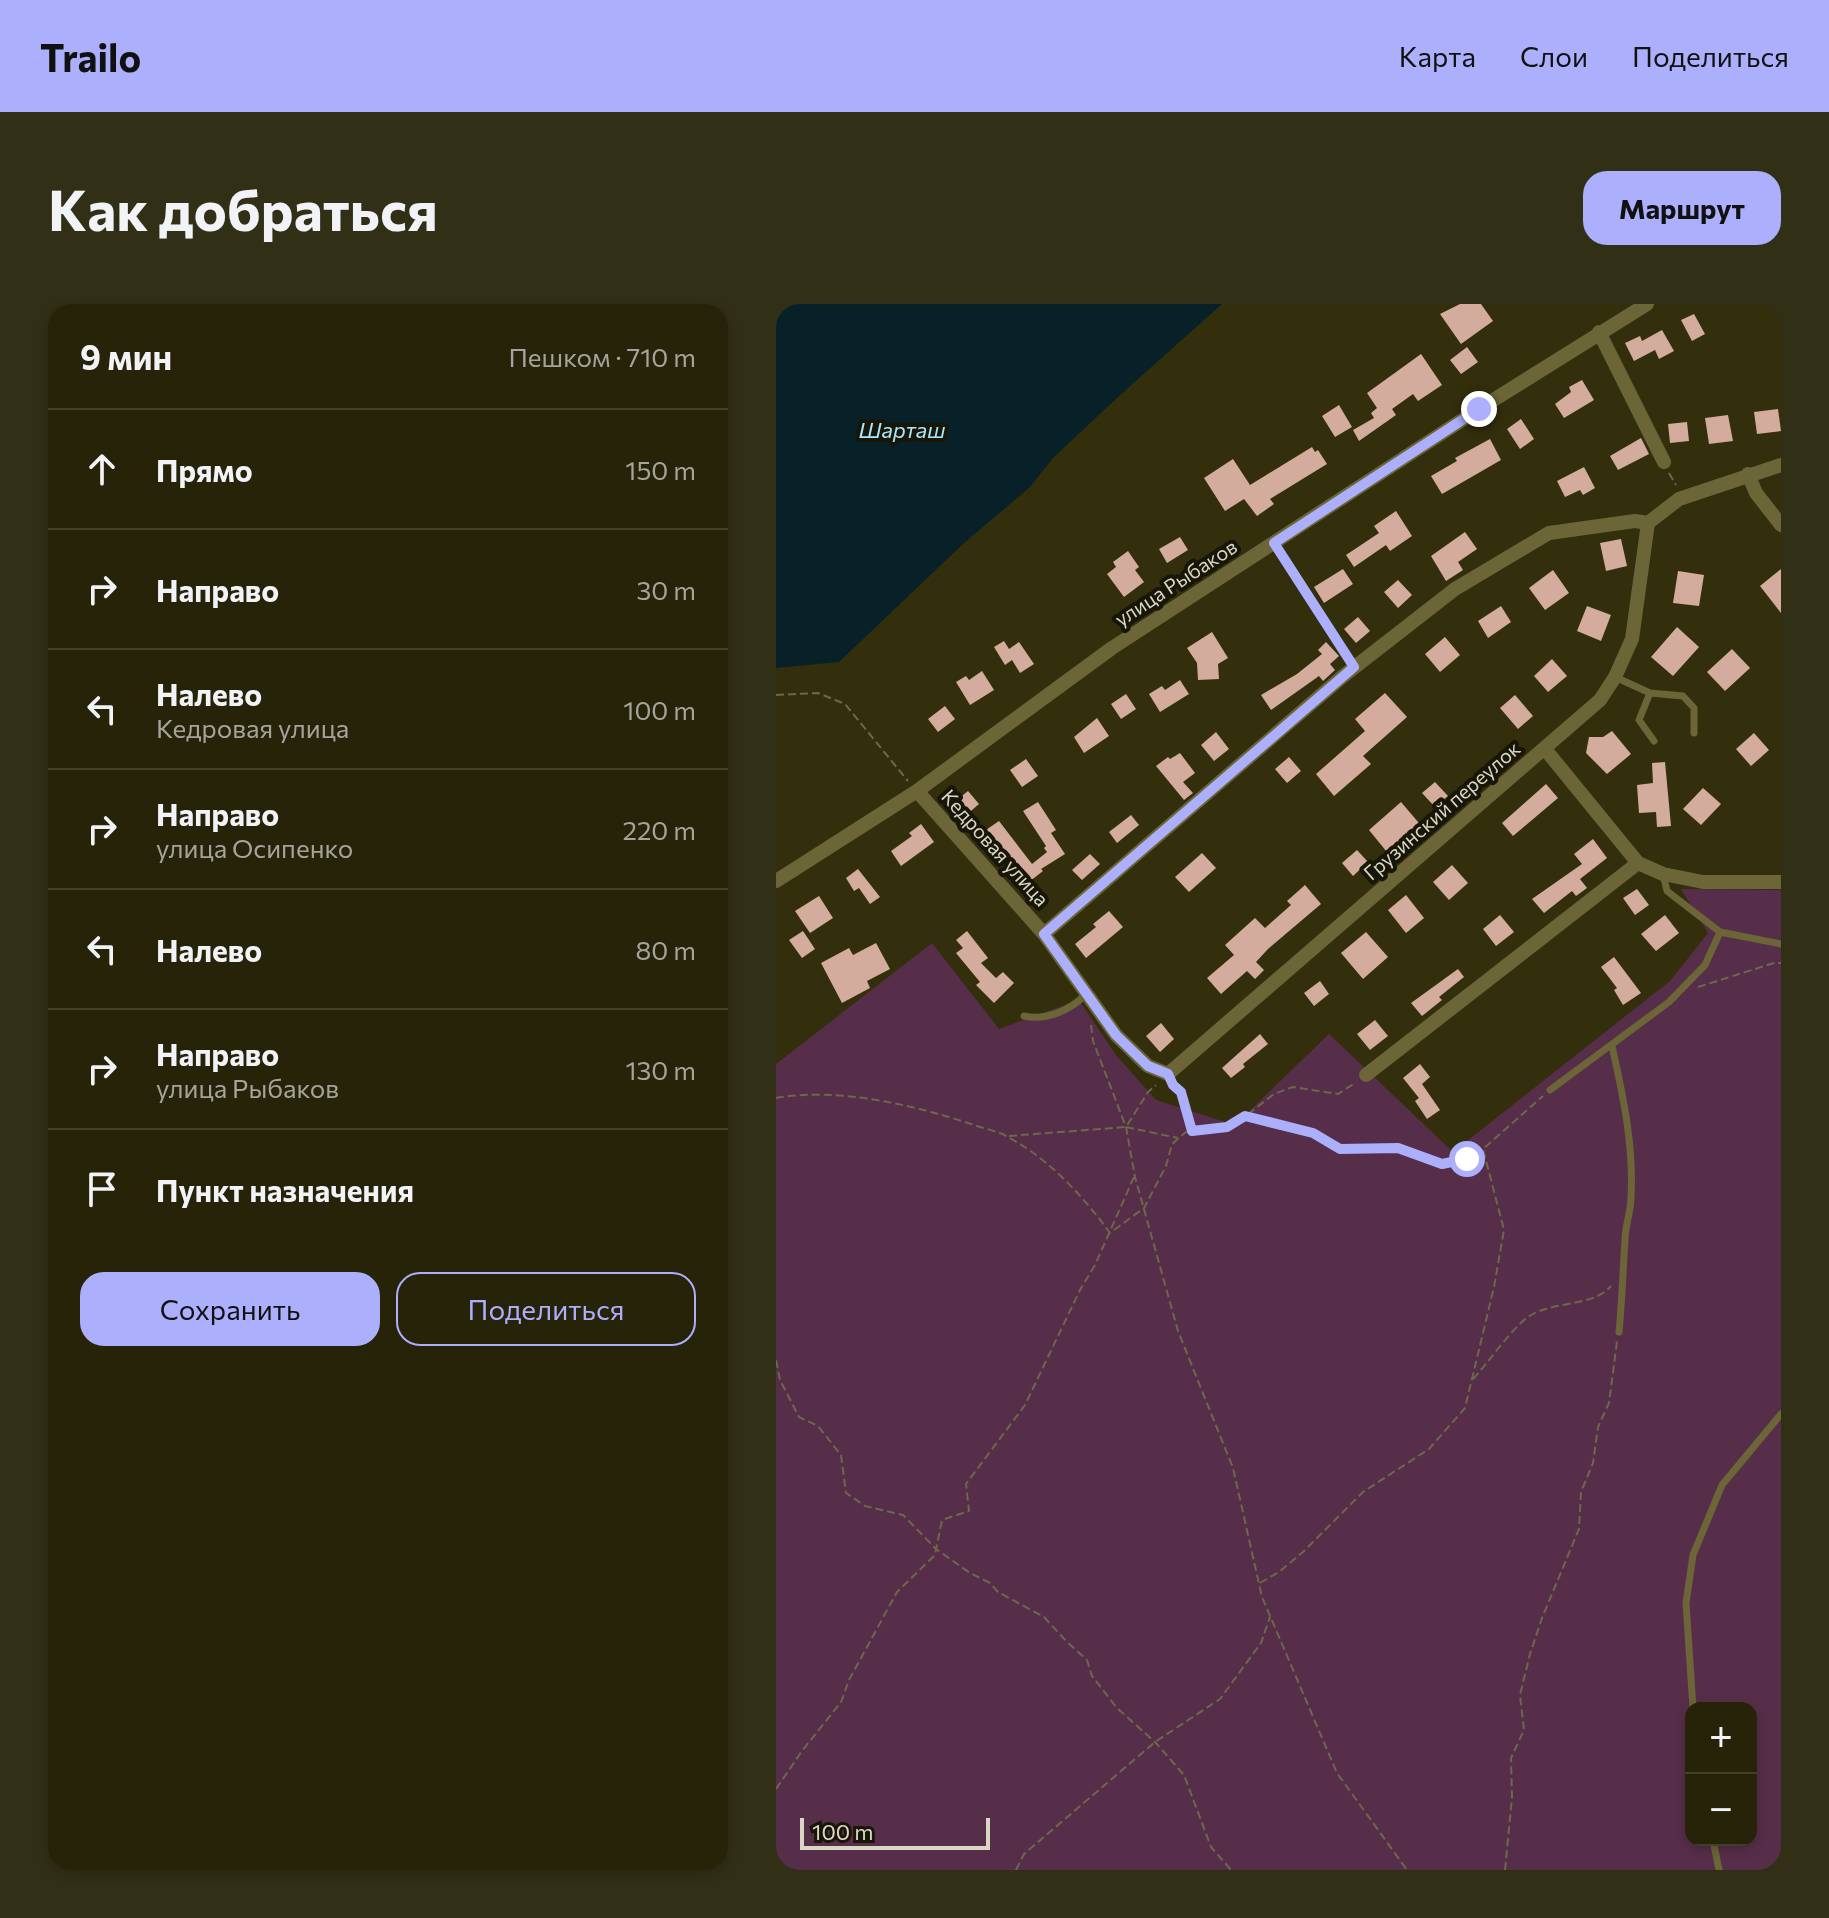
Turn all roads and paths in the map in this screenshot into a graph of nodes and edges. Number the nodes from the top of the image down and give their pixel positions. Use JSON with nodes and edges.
{"nodes":[{"id":1,"x":1647,"y":304,"type":"edge"},
{"id":2,"x":1599,"y":332,"type":"junction"},
{"id":3,"x":1664,"y":462,"type":"joint"},
{"id":4,"x":1781,"y":465,"type":"edge"},
{"id":5,"x":1748,"y":474,"type":"junction"},
{"id":6,"x":1682,"y":498,"type":"junction"},
{"id":7,"x":1648,"y":523,"type":"junction"},
{"id":8,"x":1781,"y":525,"type":"edge"},
{"id":9,"x":1274,"y":543,"type":"junction"},
{"id":10,"x":1354,"y":667,"type":"junction"},
{"id":11,"x":1615,"y":677,"type":"junction"},
{"id":12,"x":1650,"y":693,"type":"junction"},
{"id":13,"x":776,"y":695,"type":"edge"},
{"id":14,"x":1694,"y":733,"type":"dead end"},
{"id":15,"x":1654,"y":741,"type":"dead end"},
{"id":16,"x":1545,"y":749,"type":"junction"},
{"id":17,"x":917,"y":791,"type":"junction"},
{"id":18,"x":1638,"y":863,"type":"junction"},
{"id":19,"x":1663,"y":874,"type":"junction"},
{"id":20,"x":776,"y":881,"type":"edge"},
{"id":21,"x":1781,"y":882,"type":"edge"},
{"id":22,"x":1720,"y":932,"type":"junction"},
{"id":23,"x":1044,"y":934,"type":"junction"},
{"id":24,"x":1781,"y":944,"type":"edge"},
{"id":25,"x":1781,"y":963,"type":"edge"},
{"id":26,"x":1088,"y":992,"type":"junction"},
{"id":27,"x":1678,"y":993,"type":"junction"},
{"id":28,"x":1024,"y":1016,"type":"dead end"},
{"id":29,"x":1090,"y":1016,"type":"dead end"},
{"id":30,"x":1612,"y":1046,"type":"junction"},
{"id":31,"x":1168,"y":1074,"type":"junction"},
{"id":32,"x":1366,"y":1075,"type":"joint"},
{"id":33,"x":1550,"y":1090,"type":"joint"},
{"id":34,"x":776,"y":1098,"type":"edge"},
{"id":35,"x":1245,"y":1116,"type":"junction"},
{"id":36,"x":1126,"y":1127,"type":"junction"},
{"id":37,"x":1192,"y":1131,"type":"junction"},
{"id":38,"x":1008,"y":1137,"type":"junction"},
{"id":39,"x":1179,"y":1138,"type":"junction"},
{"id":40,"x":1483,"y":1149,"type":"junction"},
{"id":41,"x":1135,"y":1177,"type":"junction"},
{"id":42,"x":1144,"y":1208,"type":"junction"},
{"id":43,"x":1110,"y":1233,"type":"junction"},
{"id":44,"x":1625,"y":1270,"type":"junction"},
{"id":45,"x":1619,"y":1332,"type":"joint"},
{"id":46,"x":776,"y":1360,"type":"edge"},
{"id":47,"x":1471,"y":1382,"type":"junction"},
{"id":48,"x":1781,"y":1414,"type":"edge"},
{"id":49,"x":936,"y":1549,"type":"junction"},
{"id":50,"x":1260,"y":1583,"type":"junction"},
{"id":51,"x":1270,"y":1616,"type":"junction"},
{"id":52,"x":1693,"y":1702,"type":"edge"},
{"id":53,"x":1155,"y":1742,"type":"junction"},
{"id":54,"x":776,"y":1789,"type":"edge"},
{"id":55,"x":1714,"y":1846,"type":"edge"},
{"id":56,"x":1016,"y":1870,"type":"edge"},
{"id":57,"x":1231,"y":1870,"type":"edge"},
{"id":58,"x":1407,"y":1870,"type":"edge"},
{"id":59,"x":1505,"y":1870,"type":"edge"},
{"id":60,"x":1719,"y":1870,"type":"edge"}],
"edges":[{"from":1,"to":2,"type":"street","name":"улица Рыбаков"},
{"from":2,"to":3,"type":"street"},
{"from":2,"to":9,"type":"street","name":"улица Рыбаков"},
{"from":3,"to":6,"type":"path"},
{"from":4,"to":5,"type":"street"},
{"from":5,"to":6,"type":"street"},
{"from":5,"to":8,"type":"street"},
{"from":6,"to":7,"type":"street"},
{"from":7,"to":10,"type":"street"},
{"from":7,"to":11,"type":"street","name":"Грузинский переулок"},
{"from":9,"to":10,"type":"path"},
{"from":9,"to":17,"type":"street","name":"улица Рыбаков"},
{"from":10,"to":23,"type":"street"},
{"from":11,"to":12,"type":"lane"},
{"from":11,"to":16,"type":"street","name":"Грузинский переулок"},
{"from":12,"to":14,"type":"lane"},
{"from":12,"to":15,"type":"lane"},
{"from":13,"to":17,"type":"path"},
{"from":16,"to":18,"type":"street"},
{"from":16,"to":31,"type":"street","name":"Грузинский переулок"},
{"from":17,"to":20,"type":"street","name":"улица Рыбаков"},
{"from":17,"to":23,"type":"street","name":"Кедровая улица"},
{"from":18,"to":19,"type":"street"},
{"from":18,"to":32,"type":"street"},
{"from":19,"to":21,"type":"street"},
{"from":19,"to":22,"type":"lane"},
{"from":22,"to":24,"type":"lane"},
{"from":22,"to":27,"type":"lane"},
{"from":23,"to":26,"type":"street","name":"Кедровая улица"},
{"from":25,"to":27,"type":"path"},
{"from":26,"to":28,"type":"lane"},
{"from":26,"to":31,"type":"street","name":"Кедровая улица"},
{"from":27,"to":30,"type":"lane"},
{"from":29,"to":36,"type":"path"},
{"from":30,"to":33,"type":"lane"},
{"from":30,"to":44,"type":"lane"},
{"from":31,"to":36,"type":"path"},
{"from":31,"to":37,"type":"path"},
{"from":32,"to":35,"type":"path"},
{"from":33,"to":40,"type":"path"},
{"from":34,"to":38,"type":"path"},
{"from":35,"to":37,"type":"path"},
{"from":35,"to":40,"type":"path"},
{"from":36,"to":38,"type":"path"},
{"from":36,"to":39,"type":"path"},
{"from":36,"to":41,"type":"path"},
{"from":37,"to":39,"type":"path"},
{"from":38,"to":43,"type":"path"},
{"from":39,"to":42,"type":"path"},
{"from":40,"to":47,"type":"path"},
{"from":41,"to":42,"type":"path"},
{"from":41,"to":43,"type":"path"},
{"from":42,"to":43,"type":"path"},
{"from":42,"to":50,"type":"path"},
{"from":43,"to":49,"type":"path"},
{"from":44,"to":45,"type":"lane"},
{"from":44,"to":47,"type":"path"},
{"from":45,"to":59,"type":"path"},
{"from":46,"to":49,"type":"path"},
{"from":47,"to":50,"type":"path"},
{"from":48,"to":52,"type":"lane"},
{"from":49,"to":53,"type":"path"},
{"from":49,"to":54,"type":"path"},
{"from":50,"to":51,"type":"path"},
{"from":51,"to":53,"type":"path"},
{"from":51,"to":58,"type":"path"},
{"from":53,"to":56,"type":"path"},
{"from":53,"to":57,"type":"path"},
{"from":55,"to":60,"type":"lane"}]}
